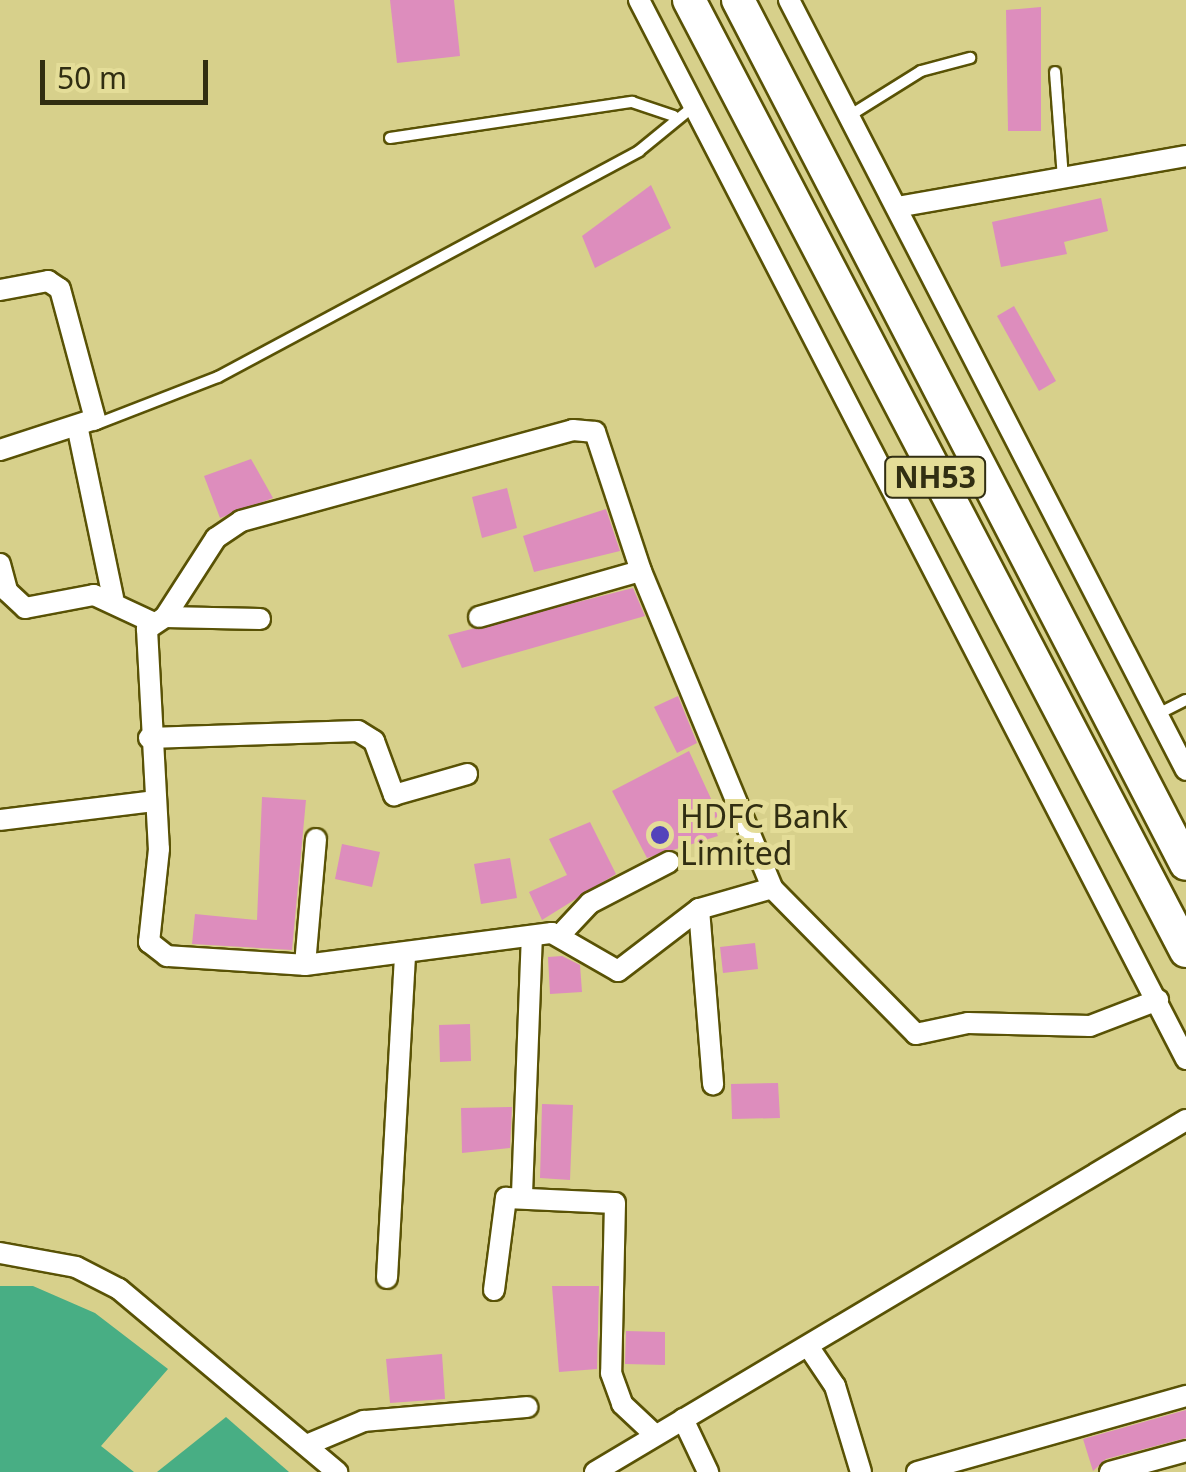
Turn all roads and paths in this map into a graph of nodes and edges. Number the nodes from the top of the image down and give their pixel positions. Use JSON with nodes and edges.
{"nodes":[{"id":1,"x":639,"y":0,"type":"edge"},
{"id":2,"x":688,"y":0,"type":"edge"},
{"id":3,"x":738,"y":0,"type":"edge"},
{"id":4,"x":789,"y":0,"type":"edge"},
{"id":5,"x":970,"y":58,"type":"dead end"},
{"id":6,"x":1055,"y":72,"type":"dead end"},
{"id":7,"x":695,"y":105,"type":"junction"},
{"id":8,"x":674,"y":116,"type":"junction"},
{"id":9,"x":849,"y":116,"type":"junction"},
{"id":10,"x":390,"y":138,"type":"dead end"},
{"id":11,"x":1186,"y":156,"type":"edge"},
{"id":12,"x":1064,"y":179,"type":"junction"},
{"id":13,"x":897,"y":207,"type":"junction"},
{"id":14,"x":0,"y":290,"type":"edge"},
{"id":15,"x":83,"y":428,"type":"junction"},
{"id":16,"x":0,"y":450,"type":"edge"},
{"id":17,"x":0,"y":564,"type":"edge"},
{"id":18,"x":641,"y":571,"type":"junction"},
{"id":19,"x":112,"y":598,"type":"junction"},
{"id":20,"x":479,"y":617,"type":"dead end"},
{"id":21,"x":260,"y":619,"type":"dead end"},
{"id":22,"x":158,"y":620,"type":"junction"},
{"id":23,"x":1186,"y":700,"type":"edge"},
{"id":24,"x":1158,"y":714,"type":"junction"},
{"id":25,"x":149,"y":738,"type":"junction"},
{"id":26,"x":1186,"y":770,"type":"edge"},
{"id":27,"x":467,"y":774,"type":"dead end"},
{"id":28,"x":154,"y":801,"type":"junction"},
{"id":29,"x":0,"y":820,"type":"edge"},
{"id":30,"x":316,"y":839,"type":"dead end"},
{"id":31,"x":669,"y":862,"type":"dead end"},
{"id":32,"x":1186,"y":864,"type":"edge"},
{"id":33,"x":772,"y":888,"type":"junction"},
{"id":34,"x":700,"y":909,"type":"junction"},
{"id":35,"x":562,"y":934,"type":"junction"},
{"id":36,"x":532,"y":936,"type":"junction"},
{"id":37,"x":1186,"y":952,"type":"edge"},
{"id":38,"x":405,"y":956,"type":"junction"},
{"id":39,"x":305,"y":965,"type":"junction"},
{"id":40,"x":1158,"y":1000,"type":"junction"},
{"id":41,"x":1186,"y":1059,"type":"edge"},
{"id":42,"x":714,"y":1084,"type":"dead end"},
{"id":43,"x":1186,"y":1120,"type":"edge"},
{"id":44,"x":522,"y":1194,"type":"junction"},
{"id":45,"x":0,"y":1254,"type":"edge"},
{"id":46,"x":387,"y":1278,"type":"dead end"},
{"id":47,"x":494,"y":1290,"type":"dead end"},
{"id":48,"x":808,"y":1346,"type":"junction"},
{"id":49,"x":1186,"y":1396,"type":"edge"},
{"id":50,"x":528,"y":1408,"type":"dead end"},
{"id":51,"x":683,"y":1419,"type":"junction"},
{"id":52,"x":654,"y":1435,"type":"junction"},
{"id":53,"x":309,"y":1444,"type":"junction"},
{"id":54,"x":1186,"y":1450,"type":"edge"},
{"id":55,"x":336,"y":1472,"type":"edge"},
{"id":56,"x":594,"y":1472,"type":"edge"},
{"id":57,"x":708,"y":1472,"type":"edge"},
{"id":58,"x":861,"y":1472,"type":"edge"},
{"id":59,"x":917,"y":1472,"type":"edge"},
{"id":60,"x":1110,"y":1472,"type":"edge"}],
"edges":[{"from":1,"to":7,"type":"street"},
{"from":2,"to":37,"type":"highway","number":"NH53"},
{"from":3,"to":32,"type":"highway","number":"NH53"},
{"from":4,"to":9,"type":"street"},
{"from":5,"to":9,"type":"lane"},
{"from":6,"to":12,"type":"lane"},
{"from":7,"to":8,"type":"lane"},
{"from":7,"to":40,"type":"street"},
{"from":8,"to":10,"type":"lane"},
{"from":8,"to":15,"type":"lane"},
{"from":9,"to":13,"type":"street"},
{"from":11,"to":12,"type":"street"},
{"from":12,"to":13,"type":"street"},
{"from":13,"to":24,"type":"street"},
{"from":14,"to":15,"type":"street"},
{"from":15,"to":16,"type":"street"},
{"from":15,"to":19,"type":"street"},
{"from":17,"to":19,"type":"street"},
{"from":18,"to":20,"type":"street"},
{"from":18,"to":22,"type":"street"},
{"from":18,"to":33,"type":"street"},
{"from":19,"to":22,"type":"street"},
{"from":21,"to":22,"type":"street"},
{"from":22,"to":25,"type":"street"},
{"from":23,"to":24,"type":"lane"},
{"from":24,"to":26,"type":"street"},
{"from":25,"to":27,"type":"street"},
{"from":25,"to":28,"type":"street"},
{"from":28,"to":29,"type":"street"},
{"from":28,"to":39,"type":"street"},
{"from":30,"to":39,"type":"street"},
{"from":31,"to":35,"type":"street"},
{"from":33,"to":34,"type":"street"},
{"from":33,"to":40,"type":"street"},
{"from":34,"to":35,"type":"street"},
{"from":34,"to":42,"type":"street"},
{"from":35,"to":36,"type":"street"},
{"from":36,"to":38,"type":"street"},
{"from":36,"to":44,"type":"street"},
{"from":38,"to":39,"type":"street"},
{"from":38,"to":46,"type":"street"},
{"from":40,"to":41,"type":"street"},
{"from":43,"to":48,"type":"street"},
{"from":44,"to":47,"type":"street"},
{"from":44,"to":52,"type":"street"},
{"from":45,"to":53,"type":"street"},
{"from":48,"to":51,"type":"street"},
{"from":48,"to":58,"type":"street"},
{"from":49,"to":59,"type":"street"},
{"from":50,"to":53,"type":"street"},
{"from":51,"to":52,"type":"street"},
{"from":51,"to":57,"type":"street"},
{"from":52,"to":56,"type":"street"},
{"from":53,"to":55,"type":"street"},
{"from":54,"to":60,"type":"street"}]}
